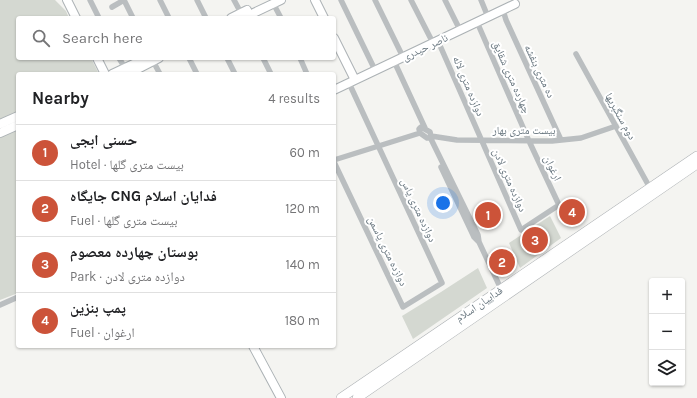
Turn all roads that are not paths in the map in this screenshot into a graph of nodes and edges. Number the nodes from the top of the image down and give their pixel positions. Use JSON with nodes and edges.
{"nodes":[{"id":1,"x":67,"y":0,"type":"edge"},
{"id":2,"x":90,"y":0,"type":"edge"},
{"id":3,"x":124,"y":0,"type":"edge"},
{"id":4,"x":160,"y":0,"type":"edge"},
{"id":5,"x":197,"y":0,"type":"edge"},
{"id":6,"x":234,"y":0,"type":"edge"},
{"id":7,"x":315,"y":0,"type":"edge"},
{"id":8,"x":341,"y":0,"type":"edge"},
{"id":9,"x":375,"y":0,"type":"edge"},
{"id":10,"x":411,"y":0,"type":"edge"},
{"id":11,"x":446,"y":0,"type":"edge"},
{"id":12,"x":480,"y":0,"type":"edge"},
{"id":13,"x":274,"y":1,"type":"edge"},
{"id":14,"x":515,"y":2,"type":"edge"},
{"id":15,"x":112,"y":7,"type":"dead end"},
{"id":16,"x":503,"y":10,"type":"junction"},
{"id":17,"x":75,"y":16,"type":"edge"},
{"id":18,"x":98,"y":16,"type":"edge"},
{"id":19,"x":132,"y":16,"type":"edge"},
{"id":20,"x":168,"y":16,"type":"edge"},
{"id":21,"x":205,"y":16,"type":"edge"},
{"id":22,"x":242,"y":16,"type":"edge"},
{"id":23,"x":245,"y":16,"type":"edge"},
{"id":24,"x":279,"y":16,"type":"edge"},
{"id":25,"x":323,"y":16,"type":"edge"},
{"id":26,"x":488,"y":17,"type":"junction"},
{"id":27,"x":476,"y":22,"type":"junction"},
{"id":28,"x":460,"y":30,"type":"junction"},
{"id":29,"x":436,"y":42,"type":"junction"},
{"id":30,"x":336,"y":43,"type":"edge"},
{"id":31,"x":576,"y":54,"type":"dead end"},
{"id":32,"x":403,"y":57,"type":"junction"},
{"id":33,"x":98,"y":60,"type":"edge"},
{"id":34,"x":121,"y":60,"type":"edge"},
{"id":35,"x":151,"y":60,"type":"edge"},
{"id":36,"x":153,"y":60,"type":"edge"},
{"id":37,"x":190,"y":60,"type":"edge"},
{"id":38,"x":228,"y":60,"type":"edge"},
{"id":39,"x":264,"y":60,"type":"edge"},
{"id":40,"x":301,"y":60,"type":"edge"},
{"id":41,"x":394,"y":62,"type":"junction"},
{"id":42,"x":375,"y":70,"type":"junction"},
{"id":43,"x":126,"y":71,"type":"edge"},
{"id":44,"x":104,"y":72,"type":"edge"},
{"id":45,"x":159,"y":72,"type":"edge"},
{"id":46,"x":196,"y":72,"type":"edge"},
{"id":47,"x":234,"y":72,"type":"edge"},
{"id":48,"x":270,"y":72,"type":"edge"},
{"id":49,"x":307,"y":72,"type":"edge"},
{"id":50,"x":352,"y":81,"type":"junction"},
{"id":51,"x":336,"y":89,"type":"edge"},
{"id":52,"x":16,"y":117,"type":"edge"},
{"id":53,"x":0,"y":124,"type":"edge"},
{"id":54,"x":16,"y":126,"type":"edge"},
{"id":55,"x":616,"y":126,"type":"junction"},
{"id":56,"x":425,"y":128,"type":"junction"},
{"id":57,"x":0,"y":133,"type":"edge"},
{"id":58,"x":420,"y":133,"type":"junction"},
{"id":59,"x":429,"y":137,"type":"junction"},
{"id":60,"x":481,"y":140,"type":"junction"},
{"id":61,"x":561,"y":140,"type":"junction"},
{"id":62,"x":529,"y":141,"type":"junction"},
{"id":63,"x":378,"y":146,"type":"junction"},
{"id":64,"x":697,"y":156,"type":"edge"},
{"id":65,"x":336,"y":160,"type":"edge"},
{"id":66,"x":336,"y":165,"type":"edge"},
{"id":67,"x":696,"y":167,"type":"edge"},
{"id":68,"x":650,"y":188,"type":"junction"},
{"id":69,"x":540,"y":217,"type":"joint"},
{"id":70,"x":442,"y":283,"type":"joint"},
{"id":71,"x":501,"y":289,"type":"junction"},
{"id":72,"x":16,"y":298,"type":"edge"},
{"id":73,"x":0,"y":305,"type":"edge"},
{"id":74,"x":254,"y":348,"type":"edge"},
{"id":75,"x":281,"y":398,"type":"edge"},
{"id":76,"x":341,"y":398,"type":"edge"},
{"id":77,"x":357,"y":398,"type":"edge"}],
"edges":[{"from":1,"to":17,"type":"street"},
{"from":2,"to":18,"type":"street"},
{"from":3,"to":15,"type":"street"},
{"from":3,"to":19,"type":"street"},
{"from":4,"to":20,"type":"street"},
{"from":5,"to":21,"type":"street"},
{"from":6,"to":22,"type":"street"},
{"from":7,"to":25,"type":"street"},
{"from":8,"to":42,"type":"street"},
{"from":9,"to":32,"type":"street"},
{"from":10,"to":29,"type":"street","name":"دوازده متری لاله"},
{"from":11,"to":28,"type":"street"},
{"from":12,"to":26,"type":"street"},
{"from":13,"to":23,"type":"street"},
{"from":13,"to":24,"type":"street"},
{"from":14,"to":16,"type":"street","name":"ناصر حیدری"},
{"from":16,"to":26,"type":"street","name":"ناصر حیدری"},
{"from":16,"to":61,"type":"street","name":"ده متری بنفشه"},
{"from":26,"to":27,"type":"street","name":"ناصر حیدری"},
{"from":27,"to":28,"type":"street","name":"ناصر حیدری"},
{"from":27,"to":62,"type":"street","name":"چهارده متری شقایق"},
{"from":28,"to":29,"type":"street","name":"ناصر حیدری"},
{"from":29,"to":32,"type":"street","name":"ناصر حیدری"},
{"from":29,"to":60,"type":"street","name":"دوازده متری لاله"},
{"from":30,"to":50,"type":"street"},
{"from":31,"to":55,"type":"street","name":"دوم سنگبریها"},
{"from":32,"to":41,"type":"street","name":"ناصر حیدری"},
{"from":33,"to":44,"type":"street"},
{"from":34,"to":43,"type":"street"},
{"from":35,"to":43,"type":"street"},
{"from":36,"to":45,"type":"street"},
{"from":37,"to":46,"type":"street"},
{"from":38,"to":47,"type":"street"},
{"from":39,"to":48,"type":"street"},
{"from":40,"to":49,"type":"street"},
{"from":41,"to":42,"type":"street","name":"ناصر حیدری"},
{"from":41,"to":56,"type":"street"},
{"from":42,"to":50,"type":"street","name":"ناصر حیدری"},
{"from":50,"to":51,"type":"street","name":"ناصر حیدری"},
{"from":50,"to":63,"type":"street","name":"دوازده متری یاس"},
{"from":52,"to":53,"type":"street"},
{"from":54,"to":57,"type":"street"},
{"from":55,"to":61,"type":"street","name":"بیست متری بهار"},
{"from":55,"to":68,"type":"street","name":"دوم سنگبریها"},
{"from":56,"to":58,"type":"street"},
{"from":56,"to":59,"type":"street"},
{"from":58,"to":59,"type":"street"},
{"from":58,"to":63,"type":"street"},
{"from":59,"to":60,"type":"street","name":"بیست متری بهار"},
{"from":59,"to":71,"type":"street"},
{"from":60,"to":62,"type":"street","name":"بیست متری بهار"},
{"from":60,"to":69,"type":"street","name":"دوازده متری لادن"},
{"from":61,"to":62,"type":"street","name":"بیست متری بهار"},
{"from":62,"to":69,"type":"street","name":"ارغوان"},
{"from":63,"to":65,"type":"street"},
{"from":63,"to":70,"type":"street","name":"دوازده متری یاس"},
{"from":64,"to":68,"type":"main road","name":"فداییان اسلام"},
{"from":66,"to":70,"type":"street","name":"دوازده متری یاسمن"},
{"from":67,"to":77,"type":"main road","name":"فداییان اسلام"},
{"from":68,"to":71,"type":"main road","name":"فداییان اسلام"},
{"from":71,"to":76,"type":"main road","name":"فداییان اسلام"},
{"from":72,"to":73,"type":"street"},
{"from":74,"to":75,"type":"street"}]}
